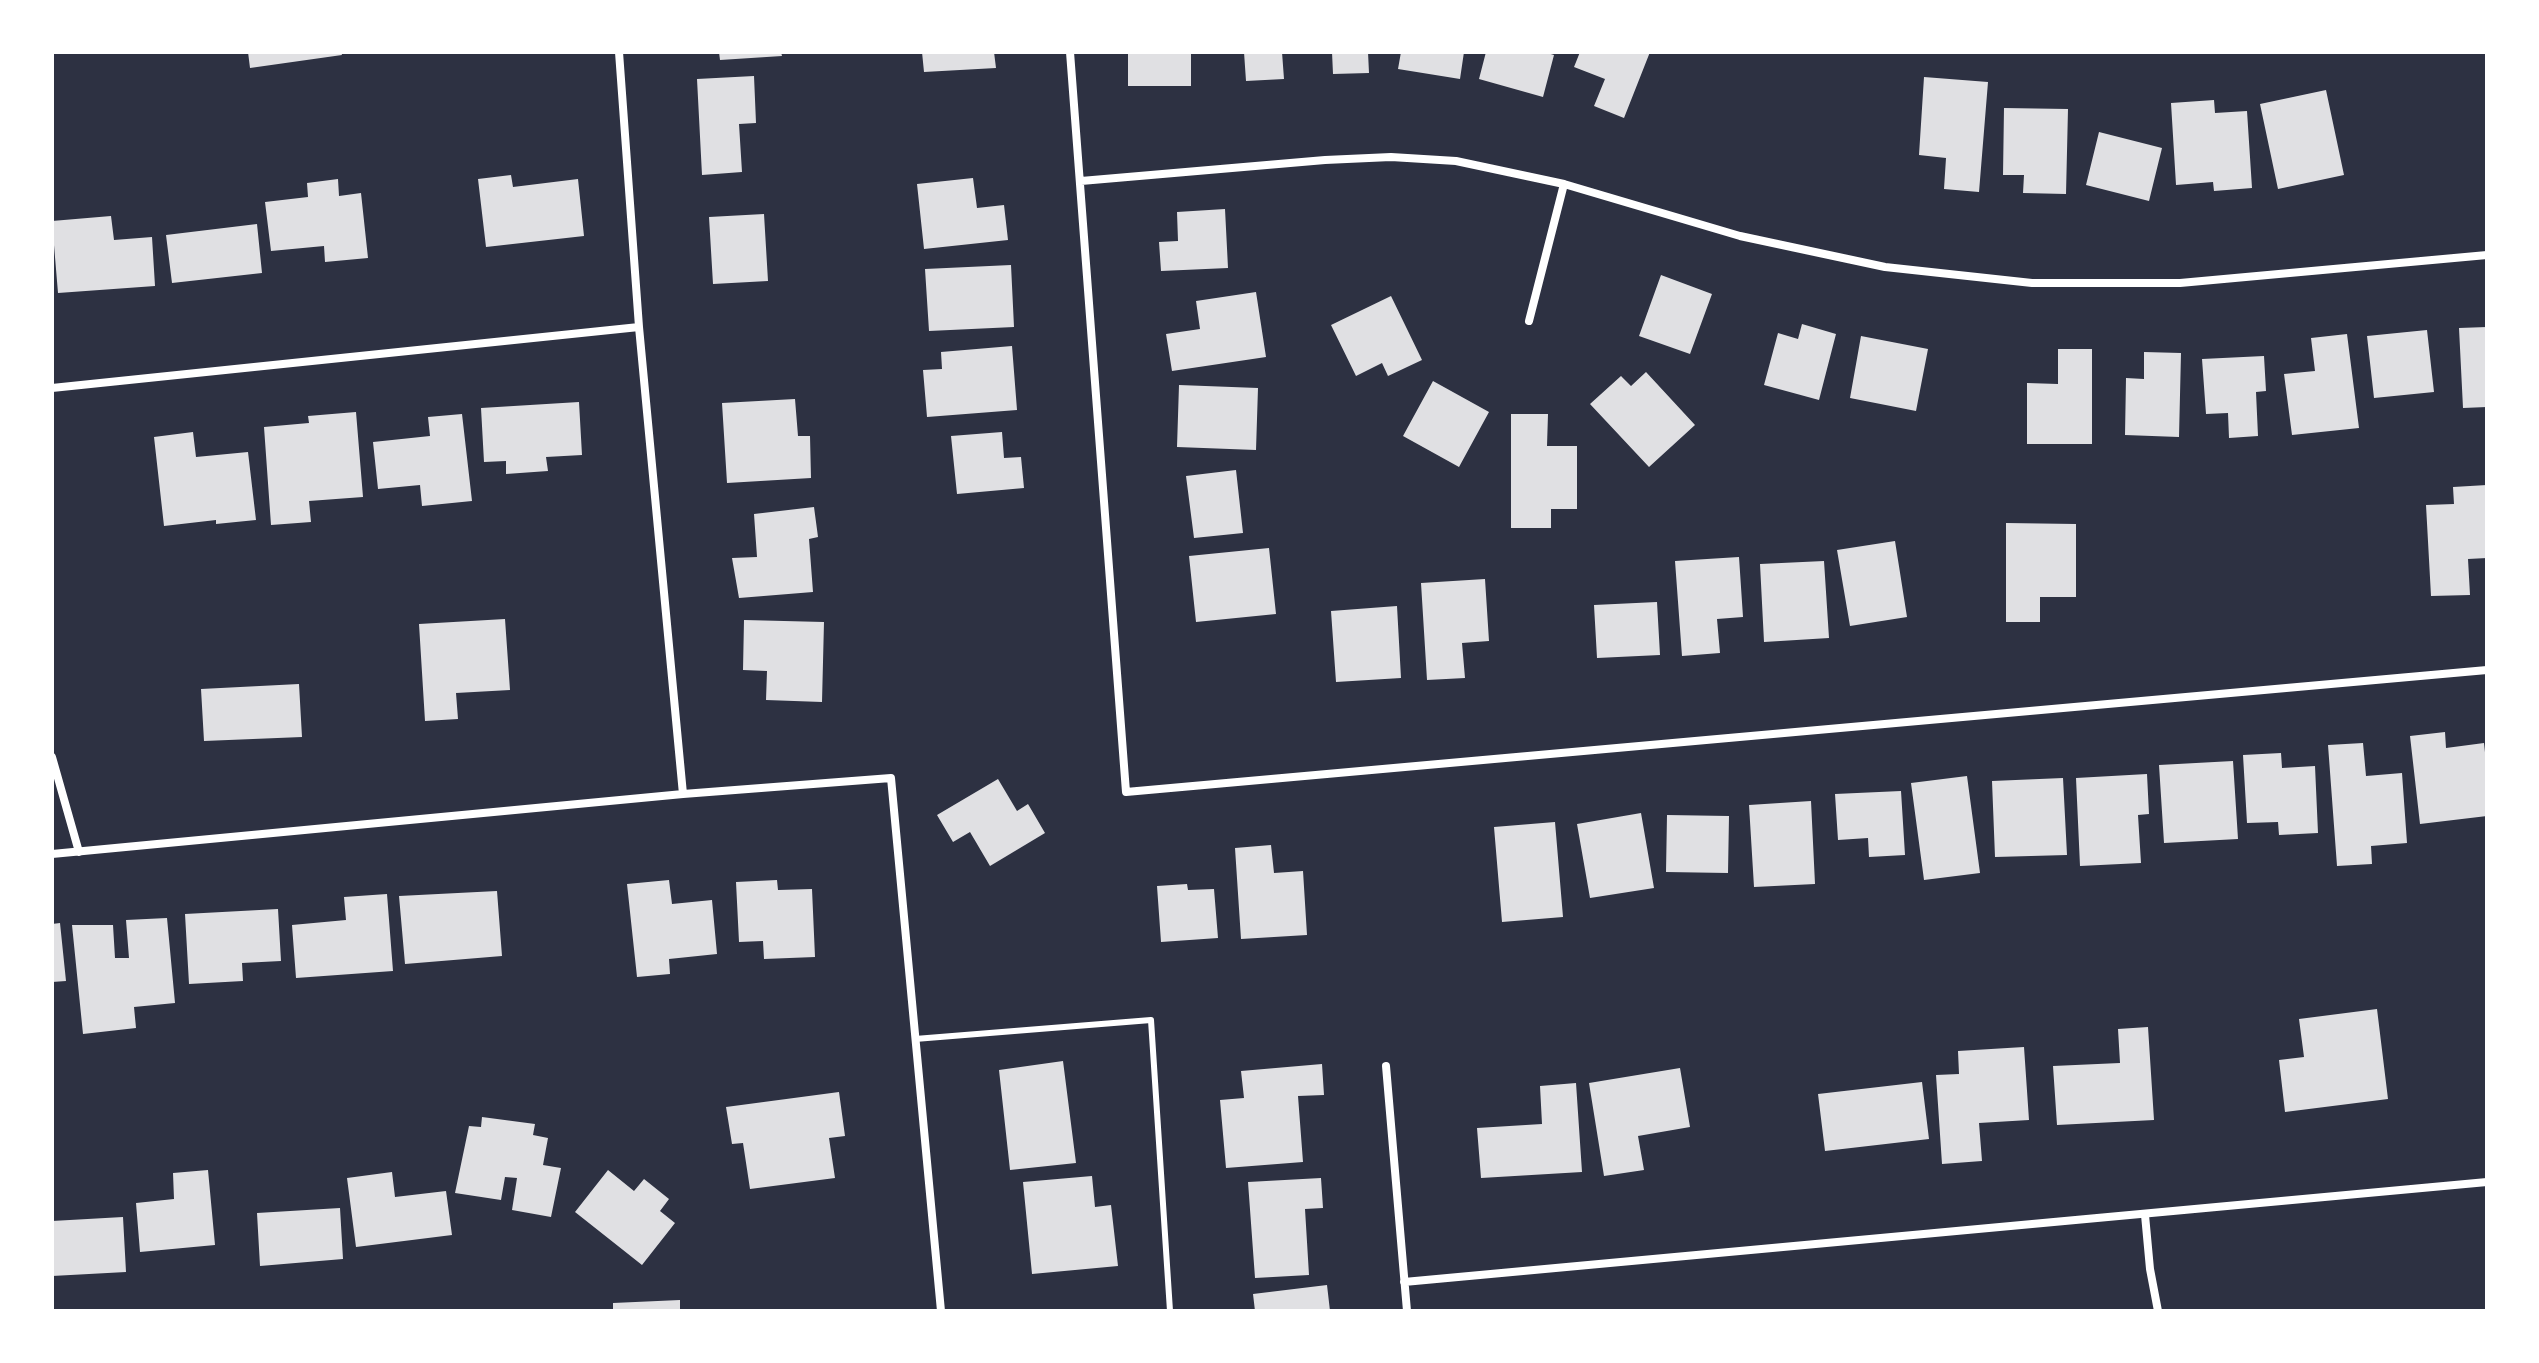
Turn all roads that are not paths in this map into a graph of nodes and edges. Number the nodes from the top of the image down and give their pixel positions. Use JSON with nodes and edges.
{"nodes":[{"id":1,"x":619,"y":52,"type":"edge"},
{"id":2,"x":1070,"y":52,"type":"edge"},
{"id":3,"x":1081,"y":181,"type":"junction"},
{"id":4,"x":1564,"y":184,"type":"junction"},
{"id":5,"x":2487,"y":255,"type":"edge"},
{"id":6,"x":1529,"y":321,"type":"dead end"},
{"id":7,"x":639,"y":327,"type":"junction"},
{"id":8,"x":52,"y":388,"type":"edge"},
{"id":9,"x":2487,"y":670,"type":"edge"},
{"id":10,"x":52,"y":757,"type":"edge"},
{"id":11,"x":683,"y":794,"type":"junction"},
{"id":12,"x":79,"y":852,"type":"junction"},
{"id":13,"x":52,"y":854,"type":"edge"},
{"id":14,"x":915,"y":1039,"type":"junction"},
{"id":15,"x":1386,"y":1066,"type":"dead end"},
{"id":16,"x":2487,"y":1182,"type":"edge"},
{"id":17,"x":2145,"y":1215,"type":"junction"},
{"id":18,"x":1404,"y":1282,"type":"junction"},
{"id":19,"x":941,"y":1311,"type":"edge"},
{"id":20,"x":1170,"y":1311,"type":"edge"},
{"id":21,"x":1407,"y":1311,"type":"edge"},
{"id":22,"x":2158,"y":1311,"type":"edge"}],
"edges":[{"from":1,"to":7,"type":"street"},
{"from":2,"to":3,"type":"street"},
{"from":3,"to":4,"type":"street"},
{"from":3,"to":9,"type":"street"},
{"from":4,"to":5,"type":"street"},
{"from":4,"to":6,"type":"street"},
{"from":7,"to":8,"type":"street"},
{"from":7,"to":11,"type":"street"},
{"from":10,"to":12,"type":"street"},
{"from":11,"to":12,"type":"street"},
{"from":11,"to":14,"type":"street"},
{"from":12,"to":13,"type":"street"},
{"from":14,"to":19,"type":"street"},
{"from":14,"to":20,"type":"lane"},
{"from":15,"to":18,"type":"street"},
{"from":16,"to":17,"type":"street"},
{"from":17,"to":18,"type":"street"},
{"from":17,"to":22,"type":"street"},
{"from":18,"to":21,"type":"street"}]}
